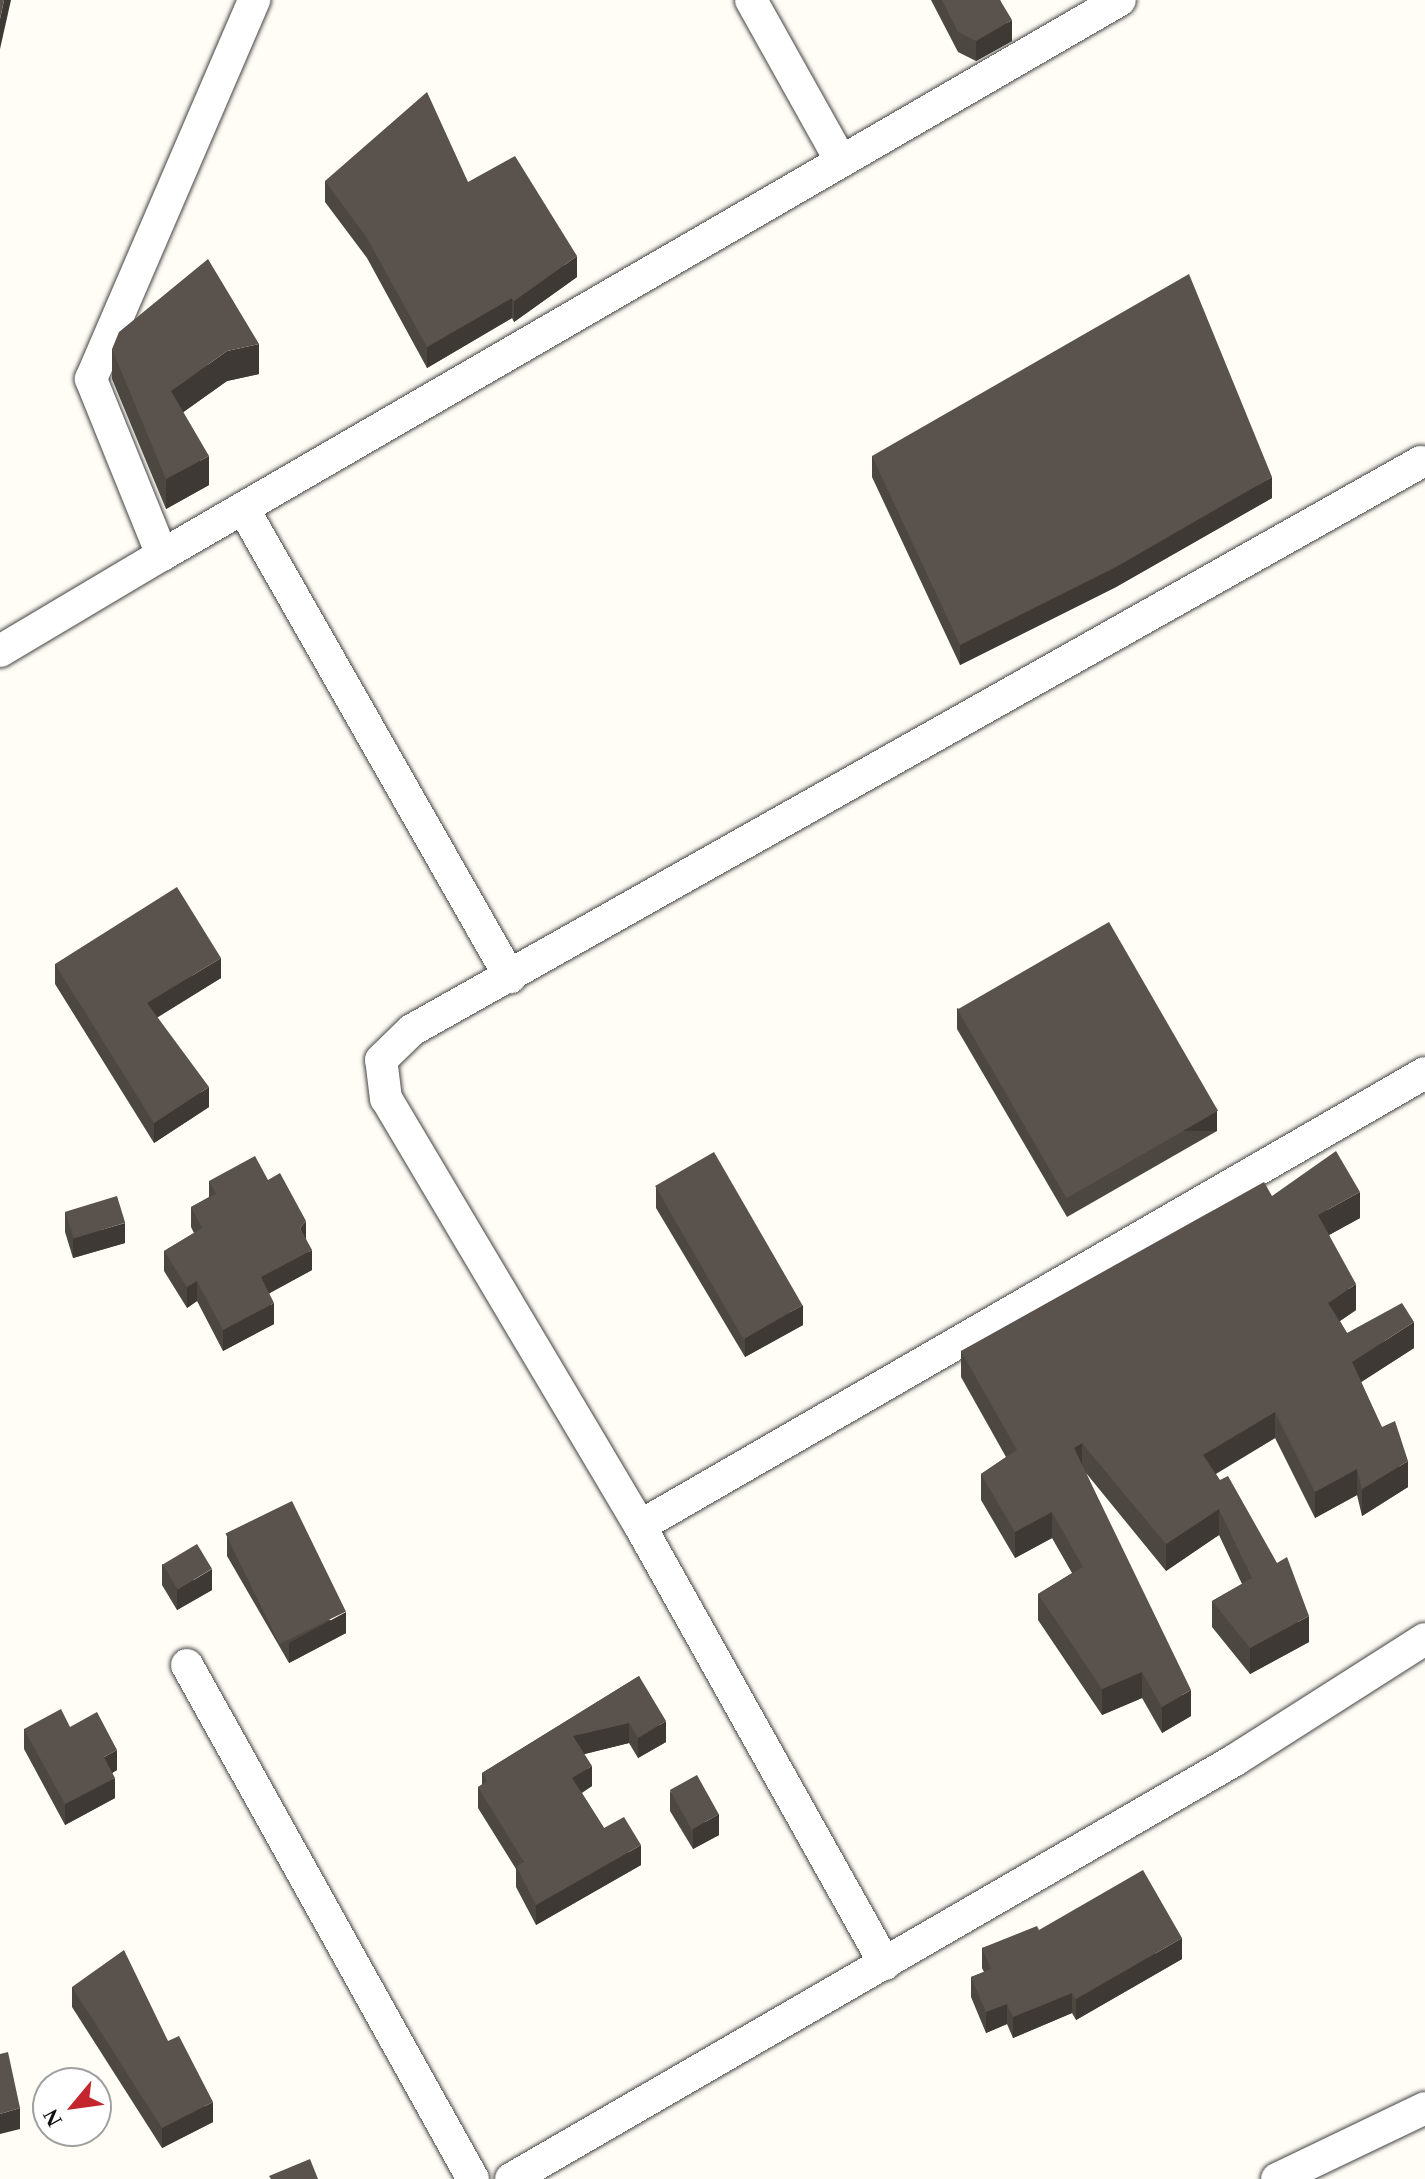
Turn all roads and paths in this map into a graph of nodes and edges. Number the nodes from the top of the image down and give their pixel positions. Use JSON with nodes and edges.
{"nodes":[{"id":1,"x":254,"y":0,"type":"edge"},
{"id":2,"x":751,"y":0,"type":"edge"},
{"id":3,"x":1120,"y":0,"type":"edge"},
{"id":4,"x":841,"y":161,"type":"junction"},
{"id":5,"x":1421,"y":462,"type":"dead end"},
{"id":6,"x":243,"y":508,"type":"junction"},
{"id":7,"x":162,"y":555,"type":"junction"},
{"id":8,"x":0,"y":651,"type":"edge"},
{"id":9,"x":510,"y":977,"type":"junction"},
{"id":10,"x":1425,"y":1073,"type":"edge"},
{"id":11,"x":640,"y":1526,"type":"junction"},
{"id":12,"x":1425,"y":1639,"type":"edge"},
{"id":13,"x":187,"y":1665,"type":"dead end"},
{"id":14,"x":885,"y":1964,"type":"junction"},
{"id":15,"x":1425,"y":2108,"type":"edge"},
{"id":16,"x":473,"y":2179,"type":"edge"},
{"id":17,"x":511,"y":2179,"type":"edge"},
{"id":18,"x":1277,"y":2179,"type":"edge"}],
"edges":[{"from":1,"to":7,"type":"street"},
{"from":2,"to":4,"type":"street"},
{"from":3,"to":4,"type":"street"},
{"from":4,"to":6,"type":"street"},
{"from":5,"to":9,"type":"street"},
{"from":6,"to":7,"type":"street"},
{"from":6,"to":9,"type":"street"},
{"from":7,"to":8,"type":"street"},
{"from":9,"to":11,"type":"street"},
{"from":10,"to":11,"type":"street"},
{"from":11,"to":14,"type":"street"},
{"from":12,"to":14,"type":"street"},
{"from":13,"to":16,"type":"street"},
{"from":14,"to":17,"type":"street"},
{"from":15,"to":18,"type":"street"}]}
